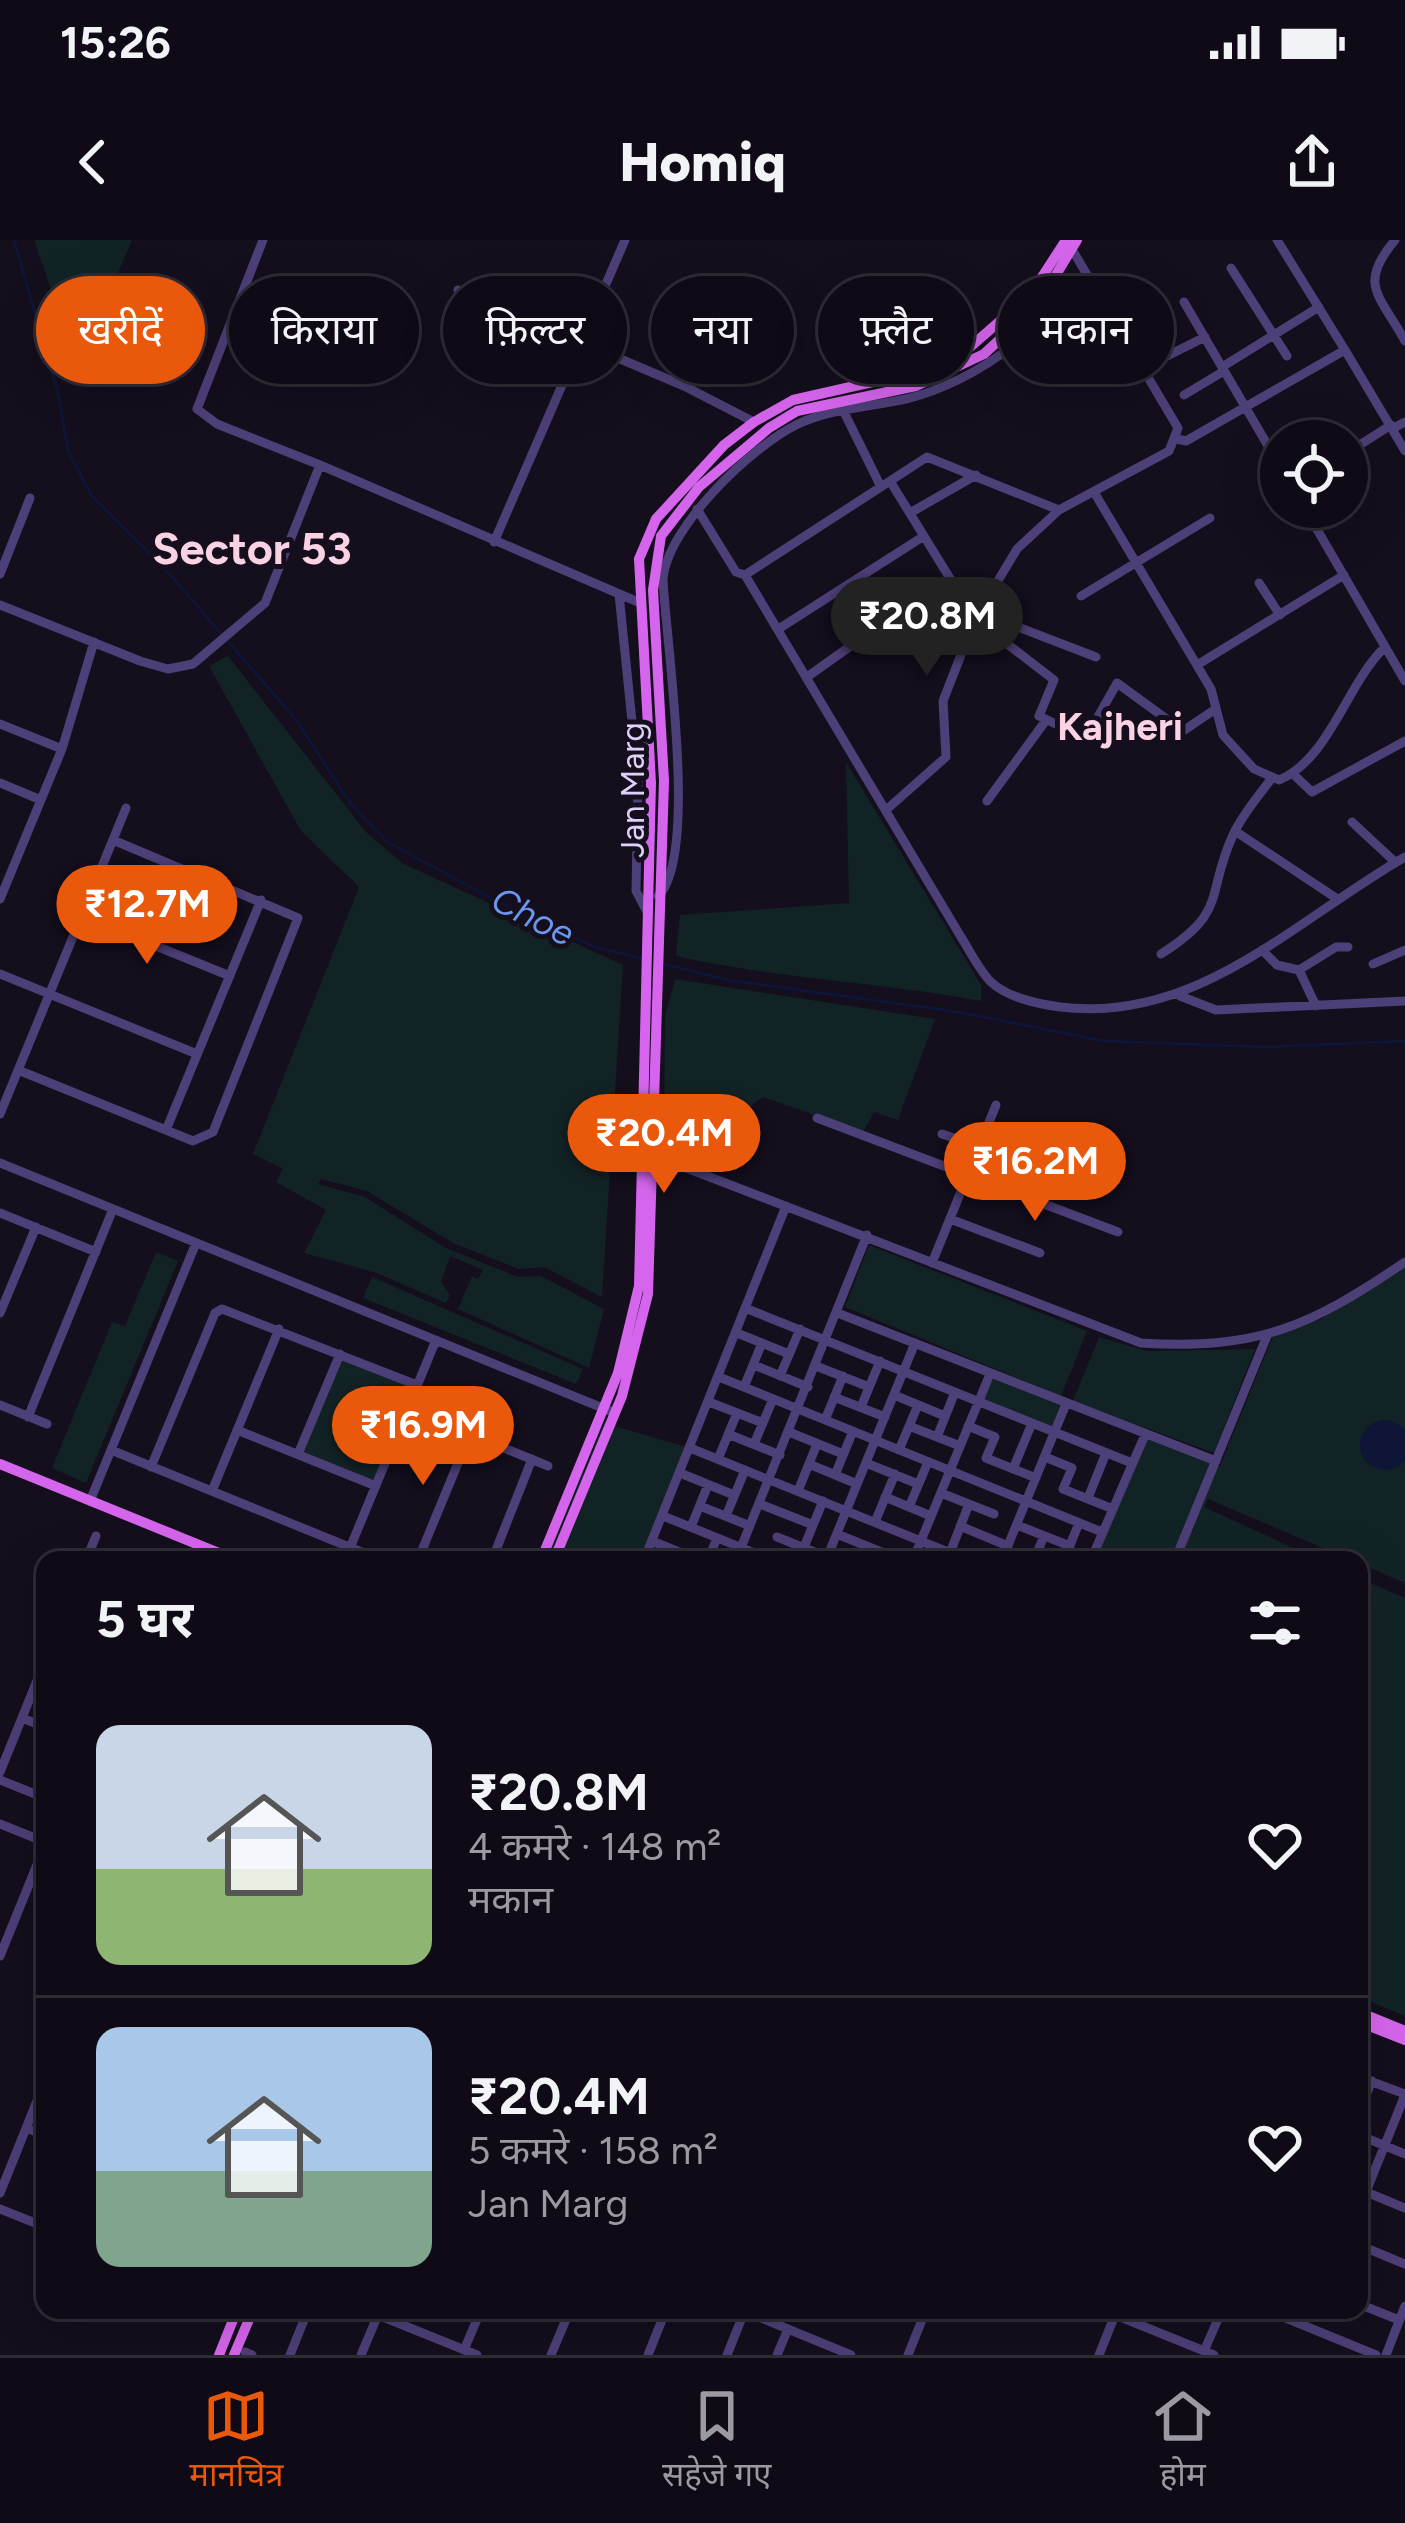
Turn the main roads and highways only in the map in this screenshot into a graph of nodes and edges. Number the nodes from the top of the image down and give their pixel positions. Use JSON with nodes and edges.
{"nodes":[{"id":1,"x":1068,"y":242,"type":"edge"},
{"id":2,"x":651,"y":932,"type":"junction"},
{"id":3,"x":649,"y":987,"type":"junction"},
{"id":4,"x":625,"y":1370,"type":"junction"},
{"id":5,"x":609,"y":1410,"type":"junction"},
{"id":6,"x":3,"y":1465,"type":"edge"},
{"id":7,"x":214,"y":1551,"type":"edge"},
{"id":8,"x":545,"y":1551,"type":"edge"},
{"id":9,"x":557,"y":1551,"type":"edge"},
{"id":10,"x":1368,"y":2016,"type":"edge"},
{"id":11,"x":1368,"y":2026,"type":"edge"},
{"id":12,"x":1405,"y":2031,"type":"edge"},
{"id":13,"x":1405,"y":2041,"type":"edge"},
{"id":14,"x":233,"y":2319,"type":"edge"},
{"id":15,"x":251,"y":2319,"type":"edge"},
{"id":16,"x":244,"y":2354,"type":"edge"},
{"id":17,"x":219,"y":2355,"type":"edge"}],
"edges":[{"from":1,"to":2,"type":"main road","name":"Jan Marg"},
{"from":1,"to":2,"type":"main road","name":"Jan Marg"},
{"from":2,"to":3,"type":"main road","name":"Jan Marg"},
{"from":3,"to":4,"type":"main road","name":"Jan Marg"},
{"from":3,"to":4,"type":"main road","name":"Jan Marg"},
{"from":4,"to":5,"type":"main road","name":"Jan Marg"},
{"from":4,"to":5,"type":"main road","name":"Jan Marg"},
{"from":5,"to":8,"type":"main road"},
{"from":5,"to":9,"type":"main road","name":"Jan Marg"},
{"from":6,"to":7,"type":"main road"},
{"from":10,"to":12,"type":"main road"},
{"from":11,"to":13,"type":"main road"},
{"from":14,"to":17,"type":"main road"},
{"from":15,"to":16,"type":"main road"}]}
